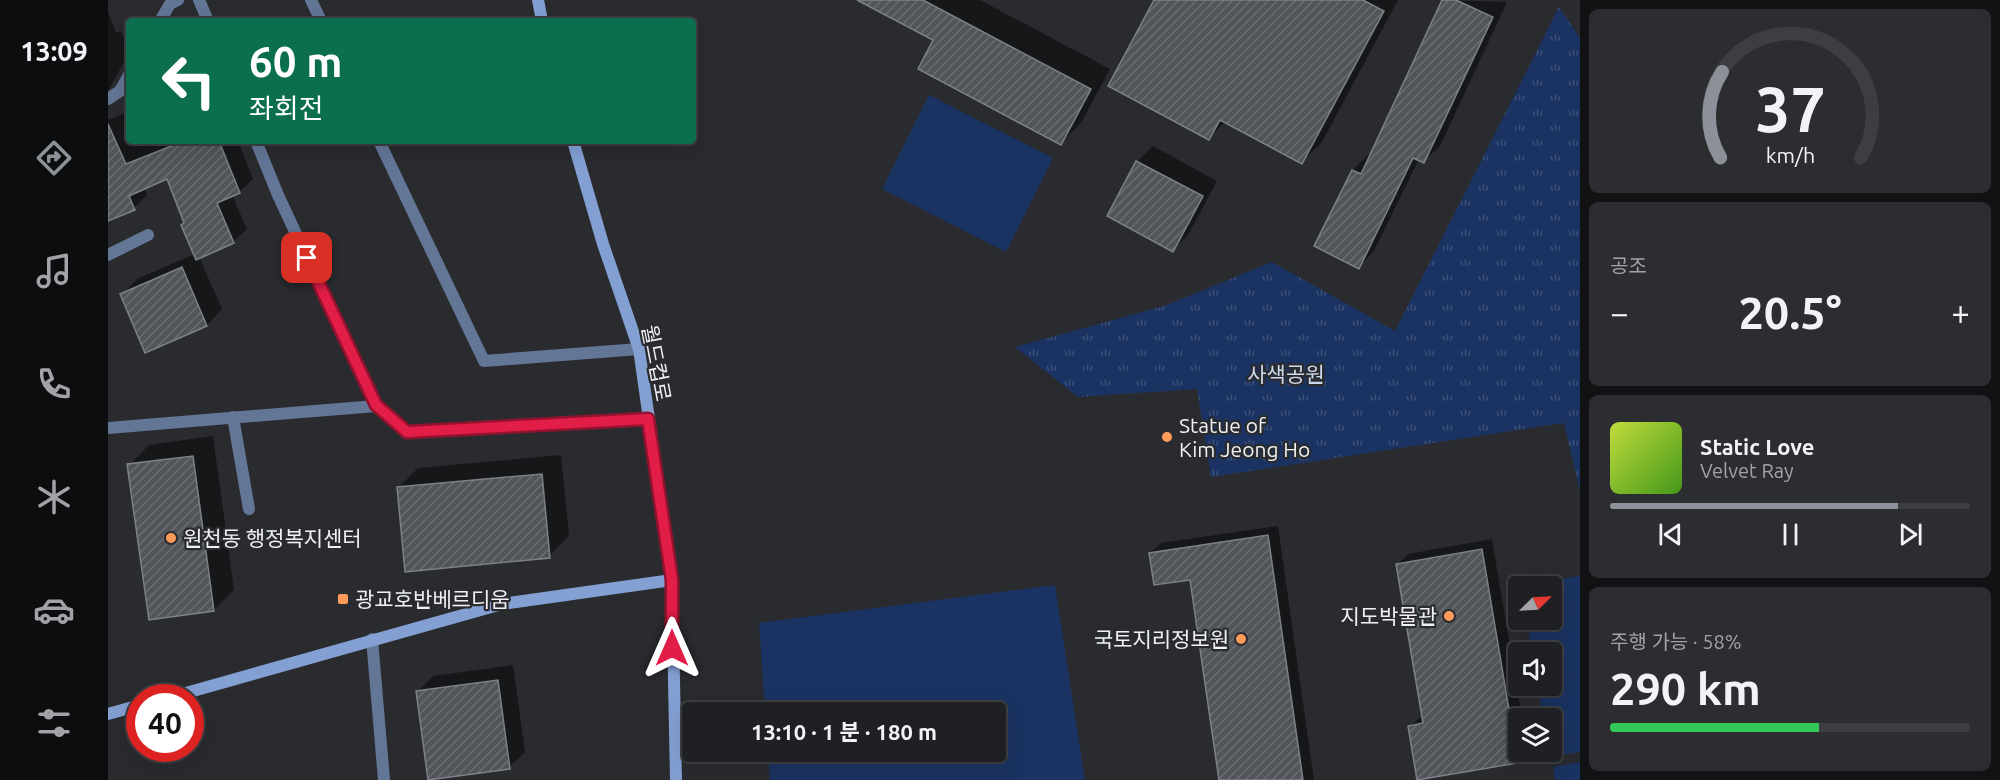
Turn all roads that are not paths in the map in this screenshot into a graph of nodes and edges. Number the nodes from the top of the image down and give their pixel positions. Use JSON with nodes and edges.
{"nodes":[{"id":1,"x":178,"y":0,"type":"edge"},
{"id":2,"x":199,"y":0,"type":"edge"},
{"id":3,"x":312,"y":0,"type":"edge"},
{"id":4,"x":538,"y":0,"type":"edge"},
{"id":5,"x":162,"y":18,"type":"edge"},
{"id":6,"x":207,"y":18,"type":"edge"},
{"id":7,"x":320,"y":18,"type":"edge"},
{"id":8,"x":541,"y":18,"type":"edge"},
{"id":9,"x":126,"y":80,"type":"edge"},
{"id":10,"x":108,"y":99,"type":"edge"},
{"id":11,"x":257,"y":144,"type":"edge"},
{"id":12,"x":380,"y":144,"type":"edge"},
{"id":13,"x":574,"y":144,"type":"edge"},
{"id":14,"x":148,"y":236,"type":"dead end"},
{"id":15,"x":108,"y":255,"type":"edge"},
{"id":16,"x":639,"y":349,"type":"junction"},
{"id":17,"x":376,"y":405,"type":"junction"},
{"id":18,"x":233,"y":417,"type":"junction"},
{"id":19,"x":648,"y":419,"type":"junction"},
{"id":20,"x":108,"y":428,"type":"edge"},
{"id":21,"x":249,"y":509,"type":"dead end"},
{"id":22,"x":672,"y":580,"type":"junction"},
{"id":23,"x":372,"y":639,"type":"junction"},
{"id":24,"x":204,"y":688,"type":"edge"},
{"id":25,"x":126,"y":709,"type":"edge"},
{"id":26,"x":108,"y":714,"type":"edge"},
{"id":27,"x":384,"y":780,"type":"edge"},
{"id":28,"x":676,"y":780,"type":"edge"}],
"edges":[{"from":1,"to":5,"type":"street"},
{"from":2,"to":6,"type":"street"},
{"from":3,"to":7,"type":"street"},
{"from":4,"to":8,"type":"street"},
{"from":9,"to":10,"type":"street"},
{"from":11,"to":17,"type":"street"},
{"from":12,"to":16,"type":"street"},
{"from":13,"to":16,"type":"street","name":"월드컵로"},
{"from":14,"to":15,"type":"street"},
{"from":16,"to":19,"type":"street","name":"월드컵로"},
{"from":17,"to":18,"type":"street"},
{"from":17,"to":19,"type":"street"},
{"from":18,"to":20,"type":"street"},
{"from":18,"to":21,"type":"street"},
{"from":19,"to":22,"type":"street","name":"월드컵로"},
{"from":22,"to":23,"type":"street"},
{"from":22,"to":28,"type":"street","name":"월드컵로"},
{"from":23,"to":24,"type":"street"},
{"from":23,"to":27,"type":"street"},
{"from":25,"to":26,"type":"street"}]}
